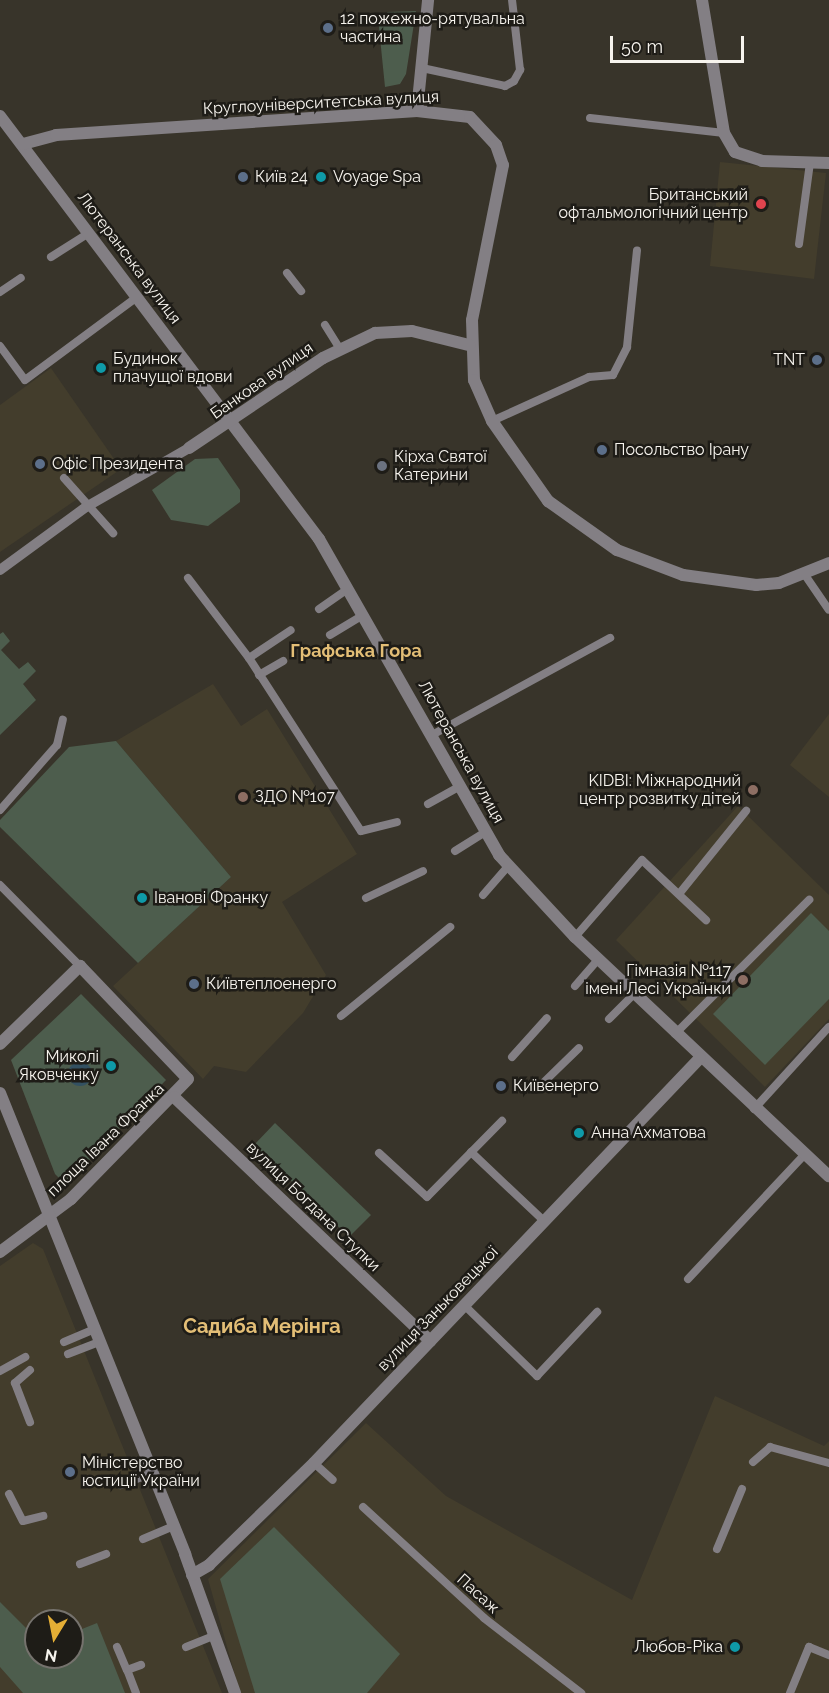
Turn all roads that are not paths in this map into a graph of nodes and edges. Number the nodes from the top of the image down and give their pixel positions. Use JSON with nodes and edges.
{"nodes":[{"id":1,"x":428,"y":0,"type":"edge"},
{"id":2,"x":512,"y":0,"type":"edge"},
{"id":3,"x":702,"y":0,"type":"edge"},
{"id":4,"x":422,"y":68,"type":"junction"},
{"id":5,"x":417,"y":111,"type":"junction"},
{"id":6,"x":0,"y":116,"type":"edge"},
{"id":7,"x":590,"y":118,"type":"dead end"},
{"id":8,"x":726,"y":138,"type":"junction"},
{"id":9,"x":23,"y":144,"type":"junction"},
{"id":10,"x":810,"y":163,"type":"junction"},
{"id":11,"x":829,"y":163,"type":"edge"},
{"id":12,"x":88,"y":233,"type":"junction"},
{"id":13,"x":799,"y":244,"type":"dead end"},
{"id":14,"x":637,"y":251,"type":"dead end"},
{"id":15,"x":51,"y":257,"type":"dead end"},
{"id":16,"x":287,"y":273,"type":"dead end"},
{"id":17,"x":21,"y":278,"type":"dead end"},
{"id":18,"x":301,"y":291,"type":"dead end"},
{"id":19,"x":0,"y":292,"type":"edge"},
{"id":20,"x":137,"y":297,"type":"junction"},
{"id":21,"x":326,"y":325,"type":"dead end"},
{"id":22,"x":469,"y":345,"type":"junction"},
{"id":23,"x":0,"y":346,"type":"edge"},
{"id":24,"x":340,"y":348,"type":"junction"},
{"id":25,"x":492,"y":421,"type":"junction"},
{"id":26,"x":232,"y":424,"type":"junction"},
{"id":27,"x":189,"y":448,"type":"joint"},
{"id":28,"x":64,"y":478,"type":"dead end"},
{"id":29,"x":86,"y":507,"type":"junction"},
{"id":30,"x":113,"y":533,"type":"dead end"},
{"id":31,"x":829,"y":563,"type":"edge"},
{"id":32,"x":0,"y":570,"type":"edge"},
{"id":33,"x":805,"y":575,"type":"junction"},
{"id":34,"x":188,"y":578,"type":"dead end"},
{"id":35,"x":348,"y":589,"type":"junction"},
{"id":36,"x":319,"y":609,"type":"dead end"},
{"id":37,"x":829,"y":610,"type":"edge"},
{"id":38,"x":363,"y":615,"type":"junction"},
{"id":39,"x":291,"y":630,"type":"dead end"},
{"id":40,"x":330,"y":635,"type":"dead end"},
{"id":41,"x":610,"y":638,"type":"dead end"},
{"id":42,"x":249,"y":658,"type":"junction"},
{"id":43,"x":284,"y":661,"type":"dead end"},
{"id":44,"x":259,"y":675,"type":"junction"},
{"id":45,"x":63,"y":720,"type":"dead end"},
{"id":46,"x":432,"y":735,"type":"junction"},
{"id":47,"x":460,"y":786,"type":"junction"},
{"id":48,"x":428,"y":804,"type":"dead end"},
{"id":49,"x":0,"y":810,"type":"edge"},
{"id":50,"x":746,"y":811,"type":"dead end"},
{"id":51,"x":397,"y":822,"type":"dead end"},
{"id":52,"x":486,"y":832,"type":"junction"},
{"id":53,"x":455,"y":851,"type":"dead end"},
{"id":54,"x":508,"y":866,"type":"junction"},
{"id":55,"x":423,"y":870,"type":"dead end"},
{"id":56,"x":0,"y":885,"type":"edge"},
{"id":57,"x":679,"y":894,"type":"junction"},
{"id":58,"x":483,"y":895,"type":"dead end"},
{"id":59,"x":366,"y":898,"type":"dead end"},
{"id":60,"x":809,"y":900,"type":"dead end"},
{"id":61,"x":706,"y":920,"type":"dead end"},
{"id":62,"x":450,"y":927,"type":"dead end"},
{"id":63,"x":575,"y":937,"type":"junction"},
{"id":64,"x":598,"y":960,"type":"junction"},
{"id":65,"x":80,"y":966,"type":"junction"},
{"id":66,"x":575,"y":986,"type":"dead end"},
{"id":67,"x":634,"y":994,"type":"junction"},
{"id":68,"x":341,"y":1016,"type":"dead end"},
{"id":69,"x":547,"y":1018,"type":"dead end"},
{"id":70,"x":609,"y":1019,"type":"dead end"},
{"id":71,"x":829,"y":1027,"type":"edge"},
{"id":72,"x":675,"y":1034,"type":"junction"},
{"id":73,"x":0,"y":1044,"type":"edge"},
{"id":74,"x":579,"y":1048,"type":"dead end"},
{"id":75,"x":512,"y":1057,"type":"dead end"},
{"id":76,"x":700,"y":1058,"type":"junction"},
{"id":77,"x":543,"y":1083,"type":"dead end"},
{"id":78,"x":0,"y":1093,"type":"edge"},
{"id":79,"x":174,"y":1097,"type":"junction"},
{"id":80,"x":754,"y":1109,"type":"junction"},
{"id":81,"x":502,"y":1121,"type":"dead end"},
{"id":82,"x":471,"y":1152,"type":"junction"},
{"id":83,"x":379,"y":1153,"type":"dead end"},
{"id":84,"x":805,"y":1154,"type":"junction"},
{"id":85,"x":829,"y":1176,"type":"edge"},
{"id":86,"x":49,"y":1216,"type":"junction"},
{"id":87,"x":544,"y":1221,"type":"junction"},
{"id":88,"x":0,"y":1252,"type":"edge"},
{"id":89,"x":688,"y":1279,"type":"dead end"},
{"id":90,"x":464,"y":1305,"type":"junction"},
{"id":91,"x":597,"y":1312,"type":"dead end"},
{"id":92,"x":95,"y":1329,"type":"junction"},
{"id":93,"x":430,"y":1341,"type":"junction"},
{"id":94,"x":64,"y":1342,"type":"dead end"},
{"id":95,"x":100,"y":1342,"type":"junction"},
{"id":96,"x":68,"y":1354,"type":"dead end"},
{"id":97,"x":25,"y":1357,"type":"dead end"},
{"id":98,"x":30,"y":1370,"type":"dead end"},
{"id":99,"x":0,"y":1371,"type":"edge"},
{"id":100,"x":30,"y":1422,"type":"dead end"},
{"id":101,"x":753,"y":1462,"type":"dead end"},
{"id":102,"x":314,"y":1463,"type":"junction"},
{"id":103,"x":829,"y":1463,"type":"edge"},
{"id":104,"x":153,"y":1473,"type":"junction"},
{"id":105,"x":333,"y":1480,"type":"dead end"},
{"id":106,"x":121,"y":1485,"type":"dead end"},
{"id":107,"x":742,"y":1489,"type":"dead end"},
{"id":108,"x":9,"y":1494,"type":"dead end"},
{"id":109,"x":363,"y":1507,"type":"dead end"},
{"id":110,"x":43,"y":1516,"type":"dead end"},
{"id":111,"x":174,"y":1526,"type":"junction"},
{"id":112,"x":143,"y":1539,"type":"dead end"},
{"id":113,"x":717,"y":1549,"type":"dead end"},
{"id":114,"x":106,"y":1554,"type":"dead end"},
{"id":115,"x":80,"y":1564,"type":"dead end"},
{"id":116,"x":192,"y":1575,"type":"junction"},
{"id":117,"x":213,"y":1636,"type":"junction"},
{"id":118,"x":117,"y":1647,"type":"dead end"},
{"id":119,"x":186,"y":1647,"type":"dead end"},
{"id":120,"x":829,"y":1655,"type":"edge"},
{"id":121,"x":141,"y":1665,"type":"dead end"},
{"id":122,"x":127,"y":1670,"type":"junction"},
{"id":123,"x":136,"y":1693,"type":"edge"},
{"id":124,"x":235,"y":1693,"type":"edge"},
{"id":125,"x":581,"y":1693,"type":"edge"},
{"id":126,"x":790,"y":1693,"type":"edge"}],
"edges":[{"from":1,"to":4,"type":"street"},
{"from":2,"to":4,"type":"lane"},
{"from":3,"to":8,"type":"street"},
{"from":4,"to":5,"type":"street"},
{"from":5,"to":9,"type":"street","name":"Круглоуніверситетська вулиця"},
{"from":5,"to":22,"type":"street","name":"Круглоуніверситетська вулиця"},
{"from":6,"to":9,"type":"street","name":"Лютеранська вулиця"},
{"from":7,"to":8,"type":"lane"},
{"from":8,"to":10,"type":"street"},
{"from":9,"to":12,"type":"street","name":"Лютеранська вулиця"},
{"from":10,"to":11,"type":"street"},
{"from":10,"to":13,"type":"lane"},
{"from":12,"to":15,"type":"lane"},
{"from":12,"to":20,"type":"street","name":"Лютеранська вулиця"},
{"from":14,"to":25,"type":"lane"},
{"from":16,"to":18,"type":"lane"},
{"from":17,"to":19,"type":"lane"},
{"from":20,"to":23,"type":"lane"},
{"from":20,"to":26,"type":"street","name":"Лютеранська вулиця"},
{"from":21,"to":24,"type":"lane"},
{"from":22,"to":24,"type":"street","name":"Банкова вулиця"},
{"from":22,"to":25,"type":"street","name":"Круглоуніверситетська вулиця"},
{"from":24,"to":26,"type":"street","name":"Банкова вулиця"},
{"from":25,"to":33,"type":"street","name":"Круглоуніверситетська вулиця"},
{"from":26,"to":27,"type":"street","name":"Банкова вулиця"},
{"from":26,"to":35,"type":"street","name":"Лютеранська вулиця"},
{"from":27,"to":29,"type":"street","name":"Банкова вулиця"},
{"from":28,"to":29,"type":"lane"},
{"from":29,"to":30,"type":"lane"},
{"from":29,"to":32,"type":"street","name":"Банкова вулиця"},
{"from":31,"to":33,"type":"street","name":"Круглоуніверситетська вулиця"},
{"from":33,"to":37,"type":"lane"},
{"from":34,"to":42,"type":"lane"},
{"from":35,"to":36,"type":"lane"},
{"from":35,"to":38,"type":"street","name":"Лютеранська вулиця"},
{"from":38,"to":40,"type":"lane"},
{"from":38,"to":46,"type":"street","name":"Лютеранська вулиця"},
{"from":39,"to":42,"type":"lane"},
{"from":41,"to":46,"type":"lane"},
{"from":42,"to":44,"type":"lane"},
{"from":43,"to":44,"type":"lane"},
{"from":44,"to":51,"type":"lane"},
{"from":45,"to":49,"type":"lane"},
{"from":46,"to":47,"type":"street","name":"Лютеранська вулиця"},
{"from":47,"to":48,"type":"lane"},
{"from":47,"to":52,"type":"street","name":"Лютеранська вулиця"},
{"from":50,"to":57,"type":"lane"},
{"from":52,"to":53,"type":"lane"},
{"from":52,"to":54,"type":"street","name":"Лютеранська вулиця"},
{"from":54,"to":58,"type":"lane"},
{"from":54,"to":63,"type":"street","name":"Лютеранська вулиця"},
{"from":55,"to":59,"type":"lane"},
{"from":56,"to":65,"type":"lane"},
{"from":57,"to":61,"type":"lane"},
{"from":57,"to":63,"type":"lane"},
{"from":60,"to":72,"type":"lane"},
{"from":62,"to":68,"type":"lane"},
{"from":63,"to":64,"type":"street","name":"Лютеранська вулиця"},
{"from":64,"to":66,"type":"lane"},
{"from":64,"to":67,"type":"street","name":"Лютеранська вулиця"},
{"from":65,"to":73,"type":"street"},
{"from":65,"to":79,"type":"street","name":"площа Івана Франка"},
{"from":67,"to":70,"type":"lane"},
{"from":67,"to":72,"type":"street","name":"Лютеранська вулиця"},
{"from":69,"to":75,"type":"lane"},
{"from":71,"to":80,"type":"lane"},
{"from":72,"to":76,"type":"street","name":"Лютеранська вулиця"},
{"from":74,"to":77,"type":"lane"},
{"from":76,"to":80,"type":"street","name":"Лютеранська вулиця"},
{"from":76,"to":87,"type":"street","name":"вулиця Заньковецької"},
{"from":78,"to":86,"type":"street","name":"площа Івана Франка"},
{"from":79,"to":86,"type":"street","name":"площа Івана Франка"},
{"from":79,"to":93,"type":"street","name":"вулиця Богдана Ступки"},
{"from":80,"to":84,"type":"street","name":"Лютеранська вулиця"},
{"from":81,"to":82,"type":"lane"},
{"from":82,"to":83,"type":"lane"},
{"from":82,"to":87,"type":"lane"},
{"from":84,"to":85,"type":"street","name":"Лютеранська вулиця"},
{"from":84,"to":89,"type":"lane"},
{"from":86,"to":88,"type":"street"},
{"from":86,"to":92,"type":"street"},
{"from":87,"to":90,"type":"street","name":"вулиця Заньковецької"},
{"from":90,"to":91,"type":"lane"},
{"from":90,"to":93,"type":"street","name":"вулиця Заньковецької"},
{"from":92,"to":94,"type":"lane"},
{"from":92,"to":95,"type":"street"},
{"from":93,"to":102,"type":"street","name":"вулиця Заньковецької"},
{"from":95,"to":96,"type":"lane"},
{"from":95,"to":104,"type":"street"},
{"from":97,"to":99,"type":"lane"},
{"from":98,"to":100,"type":"lane"},
{"from":101,"to":103,"type":"lane"},
{"from":102,"to":105,"type":"lane"},
{"from":102,"to":116,"type":"street","name":"вулиця Заньковецької"},
{"from":104,"to":106,"type":"lane"},
{"from":104,"to":111,"type":"street"},
{"from":107,"to":113,"type":"lane"},
{"from":108,"to":110,"type":"lane"},
{"from":109,"to":125,"type":"lane","name":"Пасаж"},
{"from":111,"to":112,"type":"lane"},
{"from":111,"to":116,"type":"street"},
{"from":114,"to":115,"type":"lane"},
{"from":116,"to":117,"type":"street"},
{"from":117,"to":119,"type":"lane"},
{"from":117,"to":124,"type":"street"},
{"from":118,"to":122,"type":"lane"},
{"from":120,"to":126,"type":"lane"},
{"from":121,"to":122,"type":"lane"},
{"from":122,"to":123,"type":"lane"}]}
